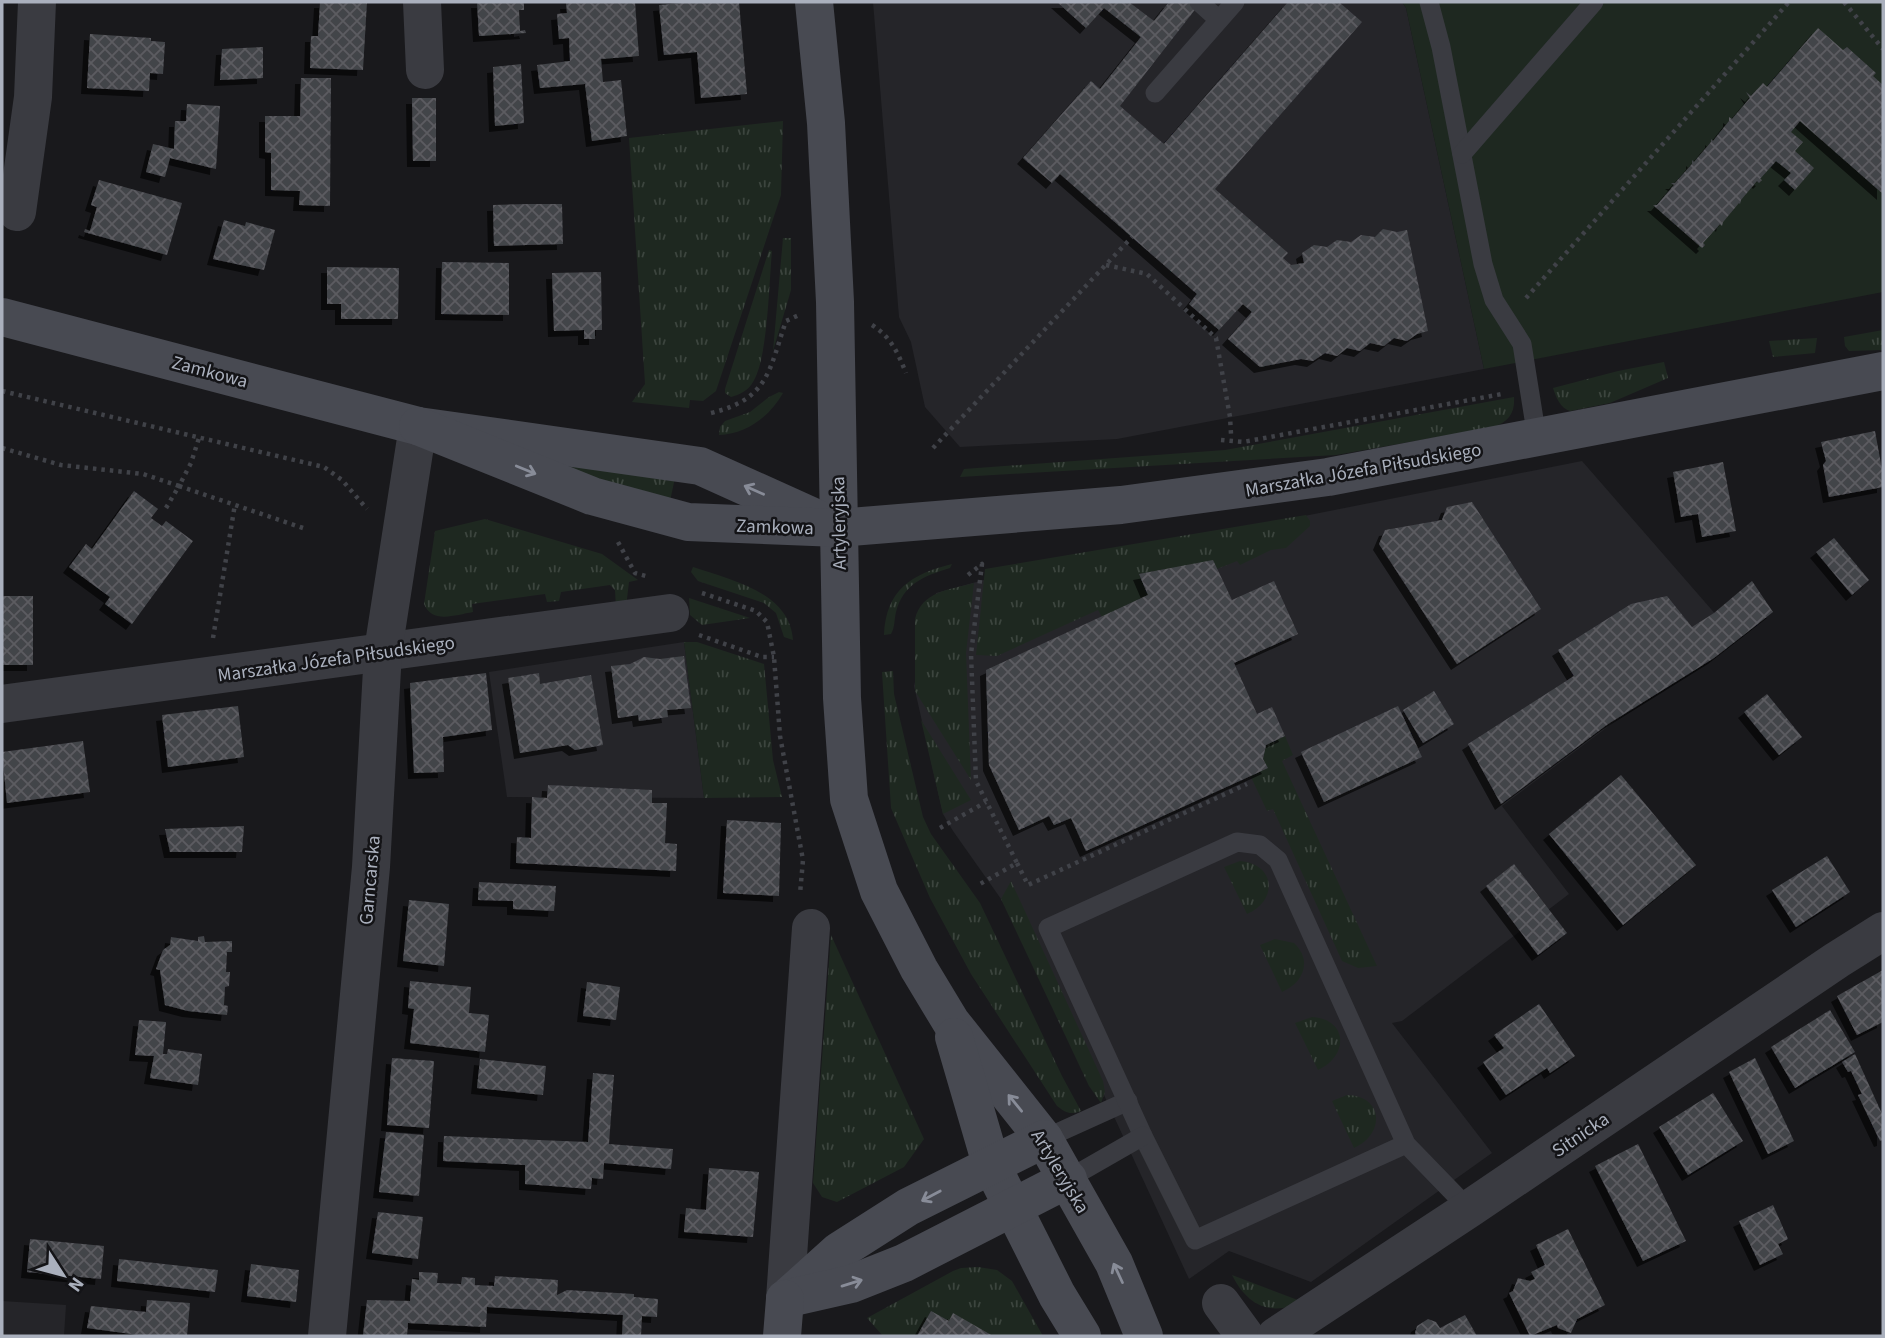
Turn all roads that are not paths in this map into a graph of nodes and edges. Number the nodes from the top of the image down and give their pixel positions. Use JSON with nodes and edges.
{"nodes":[{"id":1,"x":37,"y":2,"type":"edge"},
{"id":2,"x":422,"y":2,"type":"edge"},
{"id":3,"x":814,"y":2,"type":"edge"},
{"id":4,"x":1199,"y":2,"type":"edge"},
{"id":5,"x":1235,"y":2,"type":"edge"},
{"id":6,"x":1429,"y":2,"type":"edge"},
{"id":7,"x":1594,"y":2,"type":"edge"},
{"id":8,"x":1219,"y":20,"type":"junction"},
{"id":9,"x":425,"y":71,"type":"dead end"},
{"id":10,"x":1155,"y":93,"type":"dead end"},
{"id":11,"x":1462,"y":154,"type":"junction"},
{"id":12,"x":17,"y":212,"type":"dead end"},
{"id":13,"x":2,"y":317,"type":"edge"},
{"id":14,"x":1883,"y":371,"type":"edge"},
{"id":15,"x":418,"y":426,"type":"junction"},
{"id":16,"x":1537,"y":439,"type":"junction"},
{"id":17,"x":838,"y":528,"type":"junction"},
{"id":18,"x":683,"y":602,"type":"road end"},
{"id":19,"x":383,"y":651,"type":"junction"},
{"id":20,"x":2,"y":704,"type":"edge"},
{"id":21,"x":811,"y":928,"type":"road end"},
{"id":22,"x":1883,"y":931,"type":"edge"},
{"id":23,"x":951,"y":1022,"type":"junction"},
{"id":24,"x":1128,"y":1101,"type":"junction"},
{"id":25,"x":1143,"y":1136,"type":"junction"},
{"id":26,"x":1044,"y":1139,"type":"junction"},
{"id":27,"x":1406,"y":1144,"type":"junction"},
{"id":28,"x":991,"y":1164,"type":"junction"},
{"id":29,"x":1068,"y":1179,"type":"junction"},
{"id":30,"x":1014,"y":1206,"type":"junction"},
{"id":31,"x":1469,"y":1209,"type":"junction"},
{"id":32,"x":785,"y":1299,"type":"junction"},
{"id":33,"x":1222,"y":1303,"type":"dead end"},
{"id":34,"x":327,"y":1336,"type":"edge"},
{"id":35,"x":782,"y":1336,"type":"edge"},
{"id":36,"x":1082,"y":1336,"type":"edge"},
{"id":37,"x":1144,"y":1336,"type":"edge"},
{"id":38,"x":1245,"y":1336,"type":"edge"},
{"id":39,"x":1276,"y":1336,"type":"edge"}],
"edges":[{"from":1,"to":12,"type":"street"},
{"from":2,"to":9,"type":"street"},
{"from":3,"to":17,"type":"main road","name":"Artyleryjska"},
{"from":4,"to":8,"type":"lane"},
{"from":5,"to":8,"type":"lane"},
{"from":6,"to":11,"type":"lane"},
{"from":7,"to":11,"type":"lane"},
{"from":8,"to":10,"type":"lane"},
{"from":11,"to":16,"type":"lane"},
{"from":13,"to":15,"type":"main road","name":"Zamkowa"},
{"from":14,"to":16,"type":"main road","name":"Marszałka Józefa Piłsudskiego"},
{"from":17,"to":15,"type":"main road","name":"Zamkowa","one_way":true},
{"from":15,"to":17,"type":"main road","name":"Zamkowa","one_way":true},
{"from":15,"to":19,"type":"street","name":"Garncarska"},
{"from":16,"to":17,"type":"main road","name":"Marszałka Józefa Piłsudskiego"},
{"from":17,"to":23,"type":"main road","name":"Artyleryjska"},
{"from":18,"to":19,"type":"street","name":"Marszałka Józefa Piłsudskiego"},
{"from":19,"to":20,"type":"street","name":"Marszałka Józefa Piłsudskiego"},
{"from":19,"to":34,"type":"street","name":"Garncarska"},
{"from":21,"to":32,"type":"street"},
{"from":22,"to":31,"type":"street","name":"Sitnicka"},
{"from":26,"to":23,"type":"main road","name":"Artyleryjska","one_way":true},
{"from":23,"to":28,"type":"main road","name":"Artyleryjska"},
{"from":24,"to":25,"type":"lane"},
{"from":24,"to":26,"type":"lane"},
{"from":24,"to":27,"type":"lane"},
{"from":25,"to":27,"type":"lane"},
{"from":25,"to":29,"type":"lane"},
{"from":26,"to":28,"type":"main road"},
{"from":26,"to":29,"type":"main road","name":"Artyleryjska"},
{"from":27,"to":31,"type":"lane"},
{"from":28,"to":30,"type":"main road","name":"Artyleryjska"},
{"from":28,"to":32,"type":"main road","one_way":true},
{"from":29,"to":30,"type":"main road"},
{"from":37,"to":29,"type":"main road","name":"Artyleryjska","one_way":true},
{"from":32,"to":30,"type":"main road","one_way":true},
{"from":30,"to":36,"type":"main road","name":"Artyleryjska"},
{"from":31,"to":39,"type":"street","name":"Sitnicka"},
{"from":32,"to":35,"type":"main road"},
{"from":33,"to":38,"type":"street"}]}
